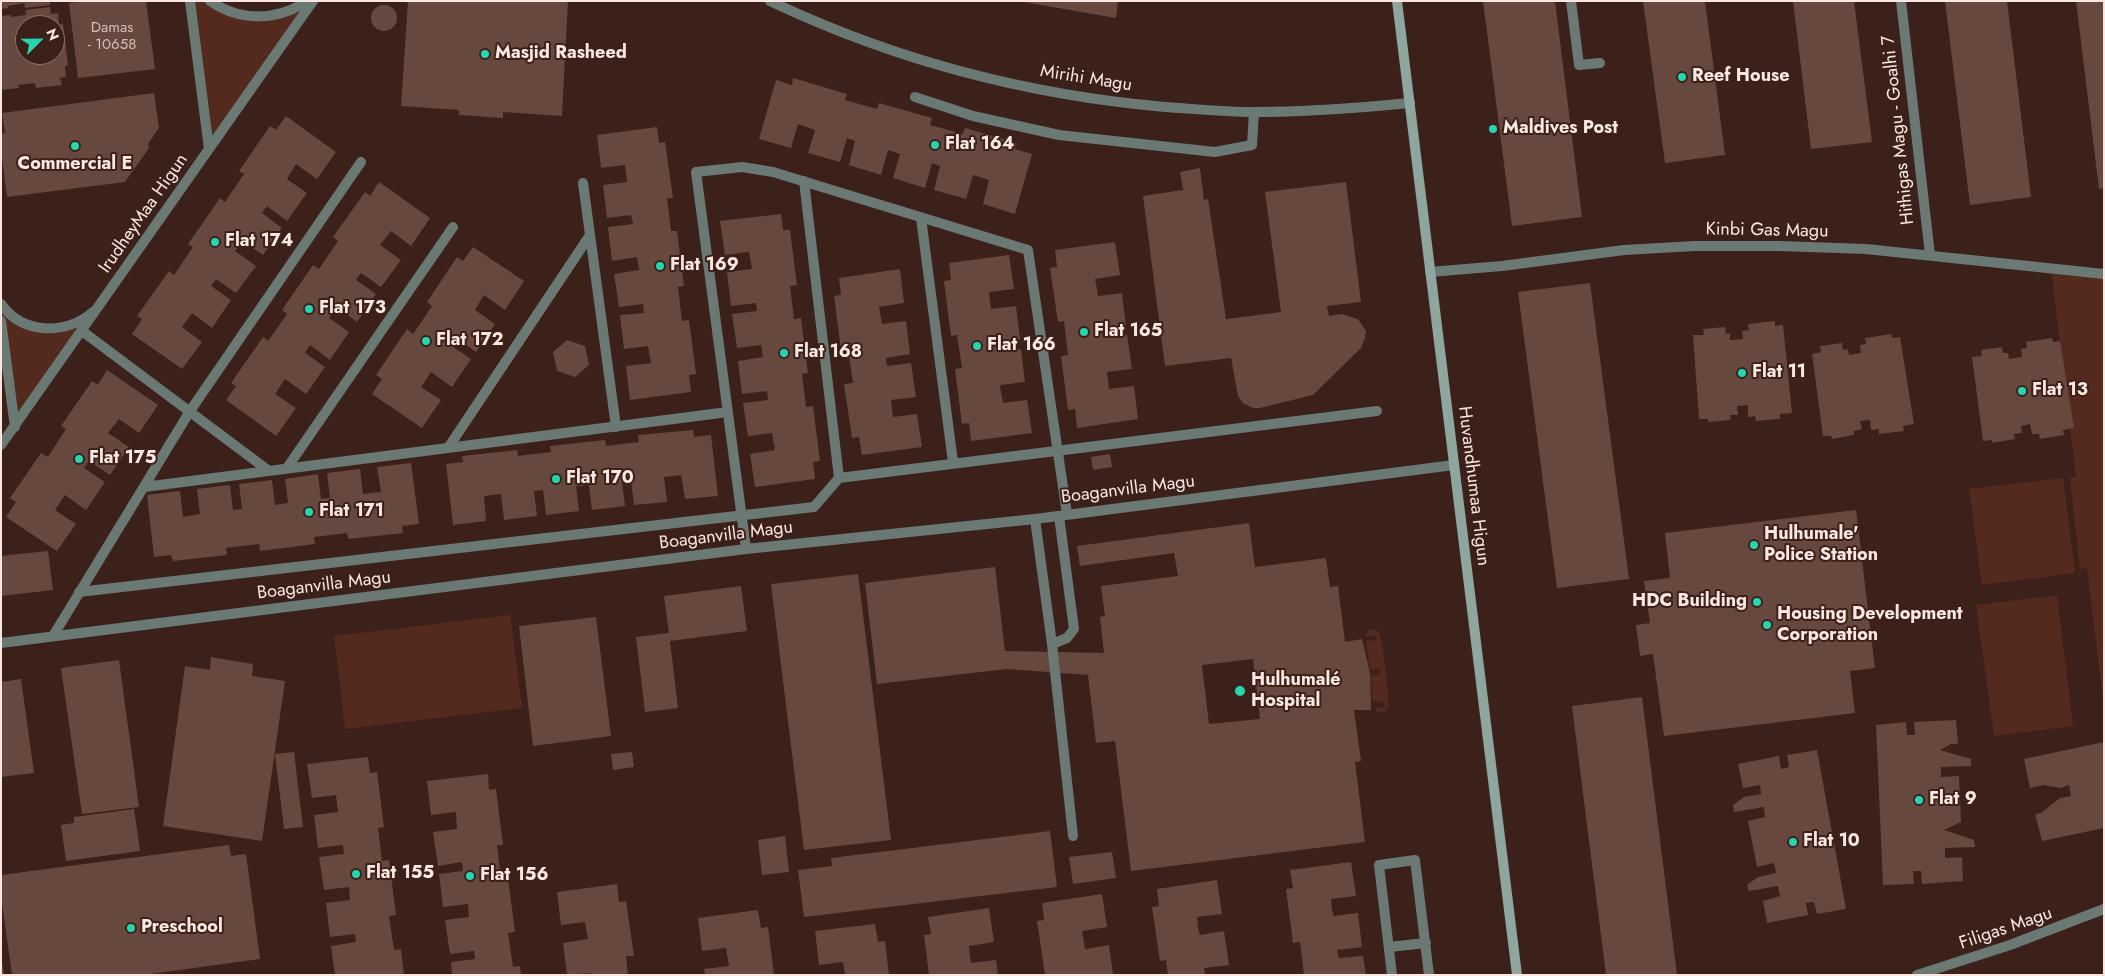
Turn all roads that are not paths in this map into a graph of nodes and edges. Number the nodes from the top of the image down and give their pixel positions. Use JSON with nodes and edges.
{"nodes":[{"id":1,"x":190,"y":1,"type":"edge"},
{"id":2,"x":210,"y":1,"type":"edge"},
{"id":3,"x":308,"y":1,"type":"edge"},
{"id":4,"x":313,"y":1,"type":"edge"},
{"id":5,"x":770,"y":1,"type":"edge"},
{"id":6,"x":1397,"y":1,"type":"edge"},
{"id":7,"x":1571,"y":1,"type":"edge"},
{"id":8,"x":1901,"y":1,"type":"edge"},
{"id":9,"x":1600,"y":63,"type":"dead end"},
{"id":10,"x":915,"y":97,"type":"dead end"},
{"id":11,"x":1410,"y":103,"type":"junction"},
{"id":12,"x":1254,"y":112,"type":"junction"},
{"id":13,"x":209,"y":149,"type":"junction"},
{"id":14,"x":361,"y":162,"type":"dead end"},
{"id":15,"x":804,"y":181,"type":"junction"},
{"id":16,"x":583,"y":184,"type":"dead end"},
{"id":17,"x":921,"y":218,"type":"junction"},
{"id":18,"x":452,"y":227,"type":"dead end"},
{"id":19,"x":590,"y":235,"type":"junction"},
{"id":20,"x":1930,"y":255,"type":"junction"},
{"id":21,"x":1430,"y":272,"type":"junction"},
{"id":22,"x":2104,"y":274,"type":"edge"},
{"id":23,"x":102,"y":303,"type":"junction"},
{"id":24,"x":1,"y":304,"type":"edge"},
{"id":25,"x":1,"y":321,"type":"edge"},
{"id":26,"x":82,"y":331,"type":"junction"},
{"id":27,"x":190,"y":411,"type":"junction"},
{"id":28,"x":728,"y":412,"type":"junction"},
{"id":29,"x":1376,"y":412,"type":"dead end"},
{"id":30,"x":15,"y":426,"type":"junction"},
{"id":31,"x":616,"y":427,"type":"junction"},
{"id":32,"x":1,"y":445,"type":"edge"},
{"id":33,"x":448,"y":448,"type":"junction"},
{"id":34,"x":1058,"y":450,"type":"junction"},
{"id":35,"x":953,"y":462,"type":"junction"},
{"id":36,"x":1454,"y":465,"type":"junction"},
{"id":37,"x":287,"y":468,"type":"junction"},
{"id":38,"x":269,"y":471,"type":"junction"},
{"id":39,"x":839,"y":478,"type":"junction"},
{"id":40,"x":144,"y":487,"type":"junction"},
{"id":41,"x":1063,"y":515,"type":"junction"},
{"id":42,"x":742,"y":516,"type":"junction"},
{"id":43,"x":1035,"y":519,"type":"junction"},
{"id":44,"x":746,"y":549,"type":"junction"},
{"id":45,"x":79,"y":592,"type":"junction"},
{"id":46,"x":53,"y":636,"type":"junction"},
{"id":47,"x":1,"y":643,"type":"edge"},
{"id":48,"x":1052,"y":644,"type":"junction"},
{"id":49,"x":1073,"y":836,"type":"dead end"},
{"id":50,"x":2104,"y":909,"type":"edge"},
{"id":51,"x":1426,"y":943,"type":"junction"},
{"id":52,"x":1389,"y":947,"type":"junction"},
{"id":53,"x":1392,"y":975,"type":"edge"},
{"id":54,"x":1430,"y":975,"type":"edge"},
{"id":55,"x":1517,"y":975,"type":"edge"},
{"id":56,"x":1917,"y":975,"type":"edge"}],
"edges":[{"from":1,"to":13,"type":"street"},
{"from":2,"to":3,"type":"street"},
{"from":4,"to":13,"type":"street","name":"IrudheyMaa Higun"},
{"from":5,"to":12,"type":"street","name":"Mirihi Magu"},
{"from":6,"to":11,"type":"street","name":"Huvandhumaa Higun"},
{"from":7,"to":9,"type":"street"},
{"from":8,"to":20,"type":"street","name":"Hithigas Magu - Goalhi 7"},
{"from":10,"to":12,"type":"street"},
{"from":11,"to":12,"type":"street","name":"Mirihi Magu"},
{"from":11,"to":21,"type":"street","name":"Huvandhumaa Higun"},
{"from":13,"to":23,"type":"street","name":"IrudheyMaa Higun"},
{"from":14,"to":27,"type":"street"},
{"from":15,"to":17,"type":"street"},
{"from":15,"to":28,"type":"street"},
{"from":15,"to":39,"type":"street"},
{"from":16,"to":19,"type":"street"},
{"from":17,"to":34,"type":"street"},
{"from":17,"to":35,"type":"street"},
{"from":18,"to":37,"type":"street"},
{"from":19,"to":31,"type":"street"},
{"from":19,"to":33,"type":"street"},
{"from":20,"to":21,"type":"street","name":"Kinbi Gas Magu"},
{"from":20,"to":22,"type":"street","name":"Kinbi Gas Magu"},
{"from":21,"to":36,"type":"street","name":"Huvandhumaa Higun"},
{"from":23,"to":24,"type":"street"},
{"from":23,"to":26,"type":"street","name":"IrudheyMaa Higun"},
{"from":25,"to":30,"type":"street"},
{"from":26,"to":27,"type":"street"},
{"from":26,"to":30,"type":"street","name":"IrudheyMaa Higun"},
{"from":27,"to":38,"type":"street"},
{"from":27,"to":40,"type":"street"},
{"from":28,"to":31,"type":"street"},
{"from":28,"to":42,"type":"street"},
{"from":29,"to":34,"type":"street"},
{"from":30,"to":32,"type":"street","name":"IrudheyMaa Higun"},
{"from":31,"to":33,"type":"street"},
{"from":33,"to":37,"type":"street"},
{"from":34,"to":35,"type":"street"},
{"from":34,"to":41,"type":"street"},
{"from":35,"to":39,"type":"street"},
{"from":36,"to":41,"type":"street","name":"Boaganvilla Magu"},
{"from":36,"to":55,"type":"street","name":"Huvandhumaa Higun"},
{"from":37,"to":38,"type":"street"},
{"from":38,"to":40,"type":"street"},
{"from":39,"to":42,"type":"street"},
{"from":40,"to":45,"type":"street"},
{"from":41,"to":43,"type":"street","name":"Boaganvilla Magu"},
{"from":41,"to":48,"type":"street"},
{"from":42,"to":44,"type":"street"},
{"from":42,"to":45,"type":"street"},
{"from":43,"to":44,"type":"street","name":"Boaganvilla Magu"},
{"from":43,"to":48,"type":"street"},
{"from":44,"to":46,"type":"street","name":"Boaganvilla Magu"},
{"from":45,"to":46,"type":"street"},
{"from":46,"to":47,"type":"street","name":"Boaganvilla Magu"},
{"from":48,"to":49,"type":"street"},
{"from":50,"to":56,"type":"street","name":"Filigas Magu"},
{"from":51,"to":52,"type":"street"},
{"from":51,"to":52,"type":"street"},
{"from":51,"to":54,"type":"street"},
{"from":52,"to":53,"type":"street"}]}
